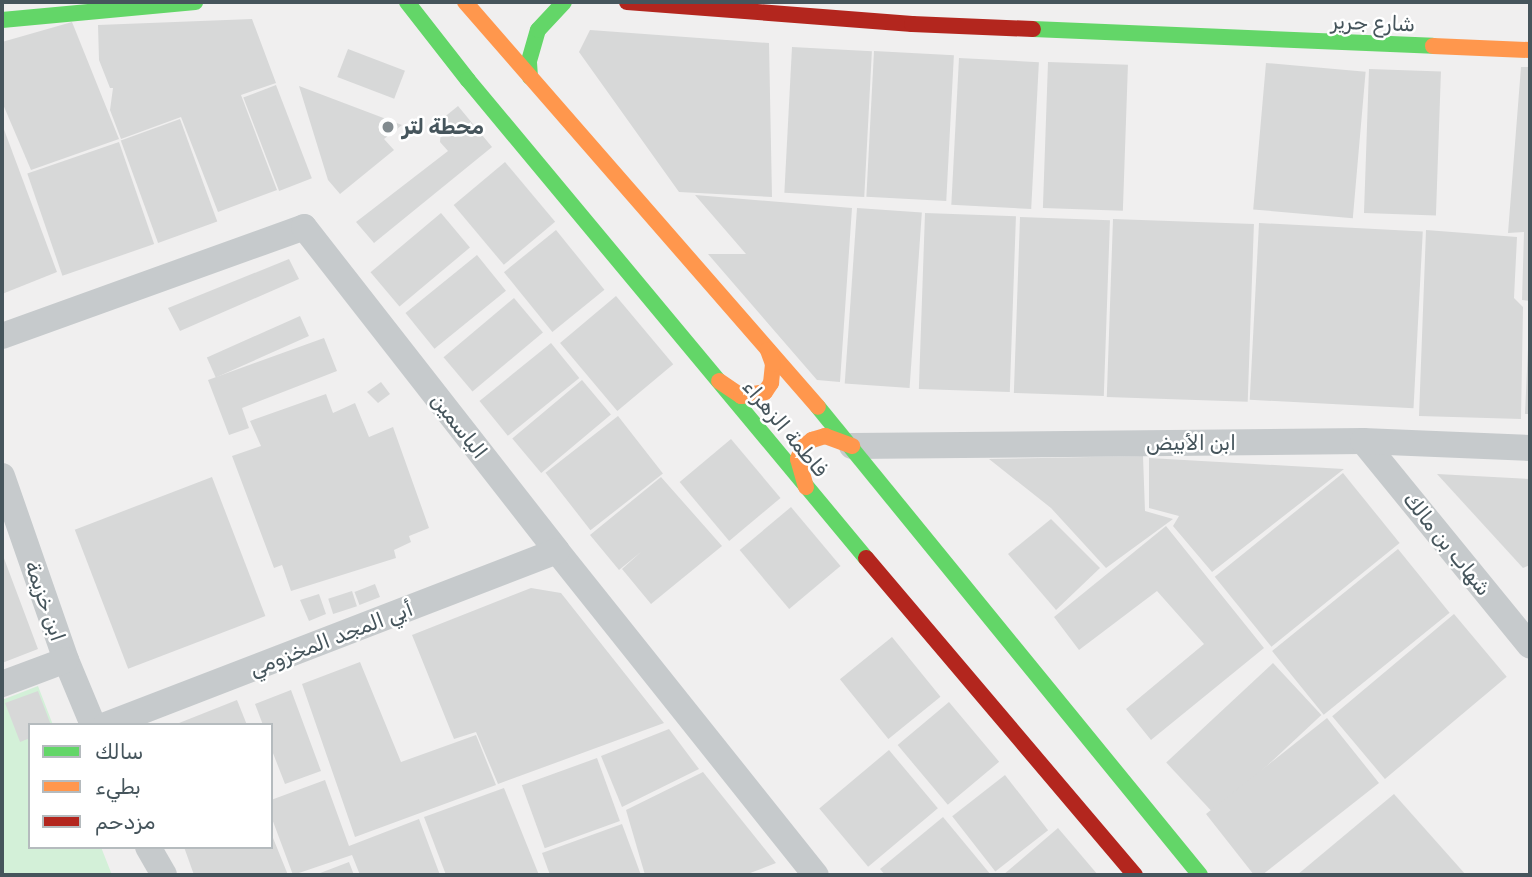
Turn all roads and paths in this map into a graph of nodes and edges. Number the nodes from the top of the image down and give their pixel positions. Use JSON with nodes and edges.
{"nodes":[{"id":1,"x":195,"y":2,"type":"edge"},
{"id":2,"x":407,"y":2,"type":"edge"},
{"id":3,"x":459,"y":2,"type":"edge"},
{"id":4,"x":564,"y":2,"type":"edge"},
{"id":5,"x":627,"y":2,"type":"edge"},
{"id":6,"x":430,"y":5,"type":"dead end"},
{"id":7,"x":470,"y":7,"type":"edge"},
{"id":8,"x":2,"y":20,"type":"edge"},
{"id":9,"x":433,"y":35,"type":"junction"},
{"id":10,"x":1530,"y":50,"type":"edge"},
{"id":11,"x":530,"y":77,"type":"junction"},
{"id":12,"x":2,"y":336,"type":"edge"},
{"id":13,"x":768,"y":350,"type":"junction"},
{"id":14,"x":719,"y":382,"type":"junction"},
{"id":15,"x":1363,"y":441,"type":"junction"},
{"id":16,"x":852,"y":446,"type":"junction"},
{"id":17,"x":1530,"y":448,"type":"edge"},
{"id":18,"x":2,"y":476,"type":"edge"},
{"id":19,"x":806,"y":486,"type":"junction"},
{"id":20,"x":556,"y":551,"type":"junction"},
{"id":21,"x":1530,"y":646,"type":"edge"},
{"id":22,"x":66,"y":660,"type":"junction"},
{"id":23,"x":2,"y":684,"type":"edge"},
{"id":24,"x":92,"y":723,"type":"edge"},
{"id":25,"x":111,"y":723,"type":"edge"},
{"id":26,"x":149,"y":849,"type":"edge"},
{"id":27,"x":164,"y":875,"type":"edge"},
{"id":28,"x":815,"y":875,"type":"edge"},
{"id":29,"x":1135,"y":875,"type":"edge"},
{"id":30,"x":1200,"y":875,"type":"edge"}],
"edges":[{"from":1,"to":8,"type":"main road"},
{"from":2,"to":9,"type":"main road","name":"فاطمة الزهراء"},
{"from":3,"to":7,"type":"main road"},
{"from":4,"to":11,"type":"main road"},
{"from":5,"to":10,"type":"main road","name":"شارع جرير"},
{"from":6,"to":9,"type":"main road"},
{"from":7,"to":11,"type":"main road"},
{"from":9,"to":14,"type":"main road","name":"فاطمة الزهراء"},
{"from":11,"to":13,"type":"main road"},
{"from":12,"to":20,"type":"street","name":"الياسمين"},
{"from":13,"to":14,"type":"main road"},
{"from":13,"to":16,"type":"main road"},
{"from":14,"to":19,"type":"main road","name":"فاطمة الزهراء"},
{"from":15,"to":16,"type":"street","name":"ابن الأبيض"},
{"from":15,"to":17,"type":"street","name":"ابن الأبيض"},
{"from":15,"to":21,"type":"street","name":"شهاب بن مالك"},
{"from":16,"to":19,"type":"main road"},
{"from":16,"to":30,"type":"main road"},
{"from":18,"to":22,"type":"street","name":"ابن خزيمة"},
{"from":19,"to":29,"type":"main road","name":"فاطمة الزهراء"},
{"from":20,"to":25,"type":"street","name":"أبي المجد المخزومي"},
{"from":20,"to":28,"type":"street","name":"الياسمين"},
{"from":22,"to":23,"type":"street"},
{"from":22,"to":24,"type":"street","name":"ابن خزيمة"},
{"from":26,"to":27,"type":"street"}]}
